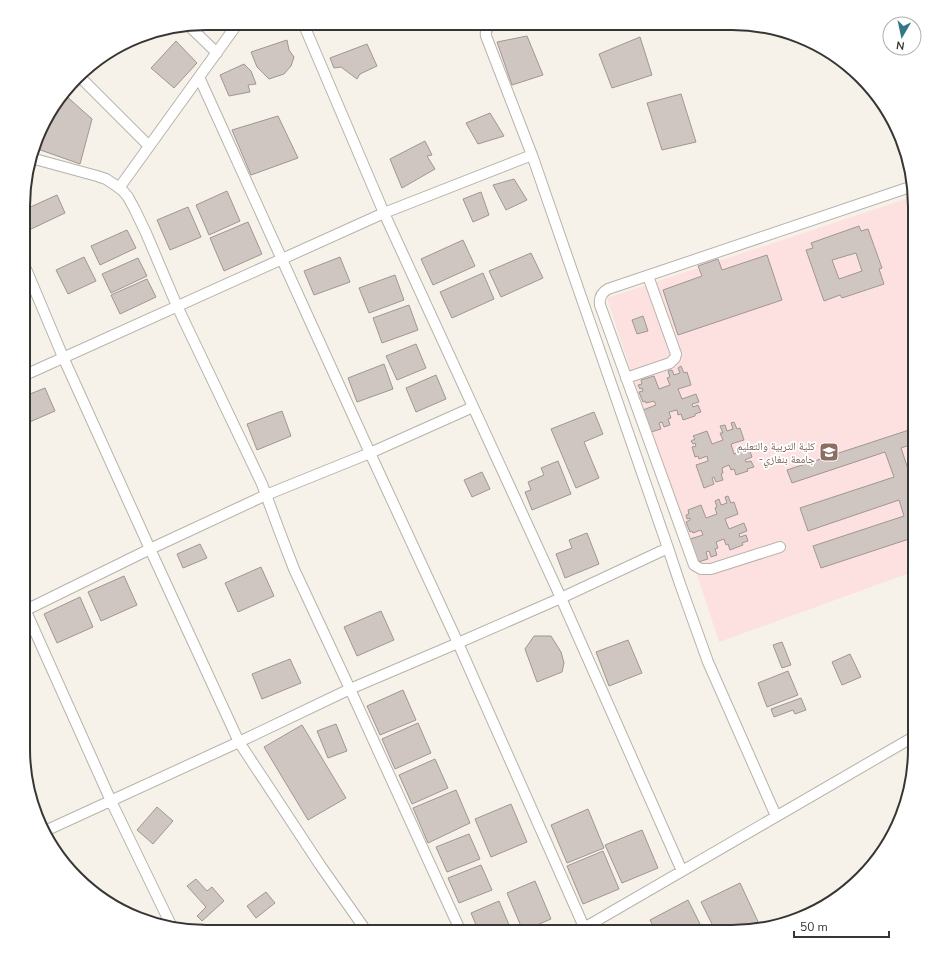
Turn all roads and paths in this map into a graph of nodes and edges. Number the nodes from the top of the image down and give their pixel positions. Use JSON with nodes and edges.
{"nodes":[{"id":1,"x":193,"y":30,"type":"edge"},
{"id":2,"x":233,"y":30,"type":"edge"},
{"id":3,"x":306,"y":30,"type":"edge"},
{"id":4,"x":485,"y":30,"type":"edge"},
{"id":5,"x":217,"y":53,"type":"junction"},
{"id":6,"x":199,"y":77,"type":"junction"},
{"id":7,"x":83,"y":80,"type":"edge"},
{"id":8,"x":149,"y":146,"type":"junction"},
{"id":9,"x":532,"y":155,"type":"junction"},
{"id":10,"x":36,"y":159,"type":"edge"},
{"id":11,"x":118,"y":188,"type":"junction"},
{"id":12,"x":907,"y":188,"type":"edge"},
{"id":13,"x":384,"y":213,"type":"junction"},
{"id":14,"x":282,"y":258,"type":"junction"},
{"id":15,"x":648,"y":276,"type":"junction"},
{"id":16,"x":30,"y":279,"type":"edge"},
{"id":17,"x":177,"y":306,"type":"junction"},
{"id":18,"x":63,"y":357,"type":"junction"},
{"id":19,"x":30,"y":373,"type":"edge"},
{"id":20,"x":626,"y":378,"type":"junction"},
{"id":21,"x":473,"y":407,"type":"junction"},
{"id":22,"x":370,"y":453,"type":"junction"},
{"id":23,"x":266,"y":495,"type":"junction"},
{"id":24,"x":780,"y":547,"type":"dead end"},
{"id":25,"x":668,"y":548,"type":"junction"},
{"id":26,"x":150,"y":549,"type":"junction"},
{"id":27,"x":561,"y":598,"type":"junction"},
{"id":28,"x":30,"y":607,"type":"edge"},
{"id":29,"x":30,"y":620,"type":"edge"},
{"id":30,"x":458,"y":643,"type":"junction"},
{"id":31,"x":350,"y":689,"type":"junction"},
{"id":32,"x":908,"y":740,"type":"edge"},
{"id":33,"x":239,"y":742,"type":"junction"},
{"id":34,"x":110,"y":801,"type":"junction"},
{"id":35,"x":776,"y":816,"type":"junction"},
{"id":36,"x":49,"y":829,"type":"edge"},
{"id":37,"x":682,"y":871,"type":"junction"},
{"id":38,"x":169,"y":921,"type":"edge"},
{"id":39,"x":362,"y":925,"type":"edge"},
{"id":40,"x":458,"y":925,"type":"edge"},
{"id":41,"x":579,"y":925,"type":"edge"},
{"id":42,"x":590,"y":925,"type":"edge"}],
"edges":[{"from":1,"to":5,"type":"street"},
{"from":2,"to":5,"type":"street"},
{"from":3,"to":13,"type":"street"},
{"from":4,"to":9,"type":"street"},
{"from":5,"to":6,"type":"street"},
{"from":6,"to":8,"type":"street"},
{"from":6,"to":14,"type":"street"},
{"from":7,"to":8,"type":"street"},
{"from":8,"to":11,"type":"street"},
{"from":9,"to":13,"type":"street"},
{"from":9,"to":25,"type":"street"},
{"from":10,"to":11,"type":"street"},
{"from":11,"to":17,"type":"street"},
{"from":12,"to":15,"type":"street"},
{"from":13,"to":14,"type":"street"},
{"from":13,"to":21,"type":"street"},
{"from":14,"to":17,"type":"street"},
{"from":14,"to":22,"type":"street"},
{"from":15,"to":20,"type":"street"},
{"from":15,"to":20,"type":"street"},
{"from":16,"to":18,"type":"street"},
{"from":17,"to":18,"type":"street"},
{"from":17,"to":23,"type":"street"},
{"from":18,"to":19,"type":"street"},
{"from":18,"to":26,"type":"street"},
{"from":20,"to":24,"type":"street"},
{"from":21,"to":22,"type":"street"},
{"from":21,"to":27,"type":"street"},
{"from":22,"to":23,"type":"street"},
{"from":22,"to":30,"type":"street"},
{"from":23,"to":26,"type":"street"},
{"from":23,"to":31,"type":"street"},
{"from":25,"to":27,"type":"street"},
{"from":25,"to":35,"type":"street"},
{"from":26,"to":28,"type":"street"},
{"from":26,"to":33,"type":"street"},
{"from":27,"to":30,"type":"street"},
{"from":27,"to":37,"type":"street"},
{"from":29,"to":34,"type":"street"},
{"from":30,"to":31,"type":"street"},
{"from":30,"to":41,"type":"street"},
{"from":31,"to":33,"type":"street"},
{"from":31,"to":40,"type":"street"},
{"from":32,"to":35,"type":"street"},
{"from":33,"to":34,"type":"street"},
{"from":33,"to":39,"type":"street"},
{"from":34,"to":36,"type":"street"},
{"from":34,"to":38,"type":"street"},
{"from":35,"to":37,"type":"street"},
{"from":37,"to":42,"type":"street"}]}
